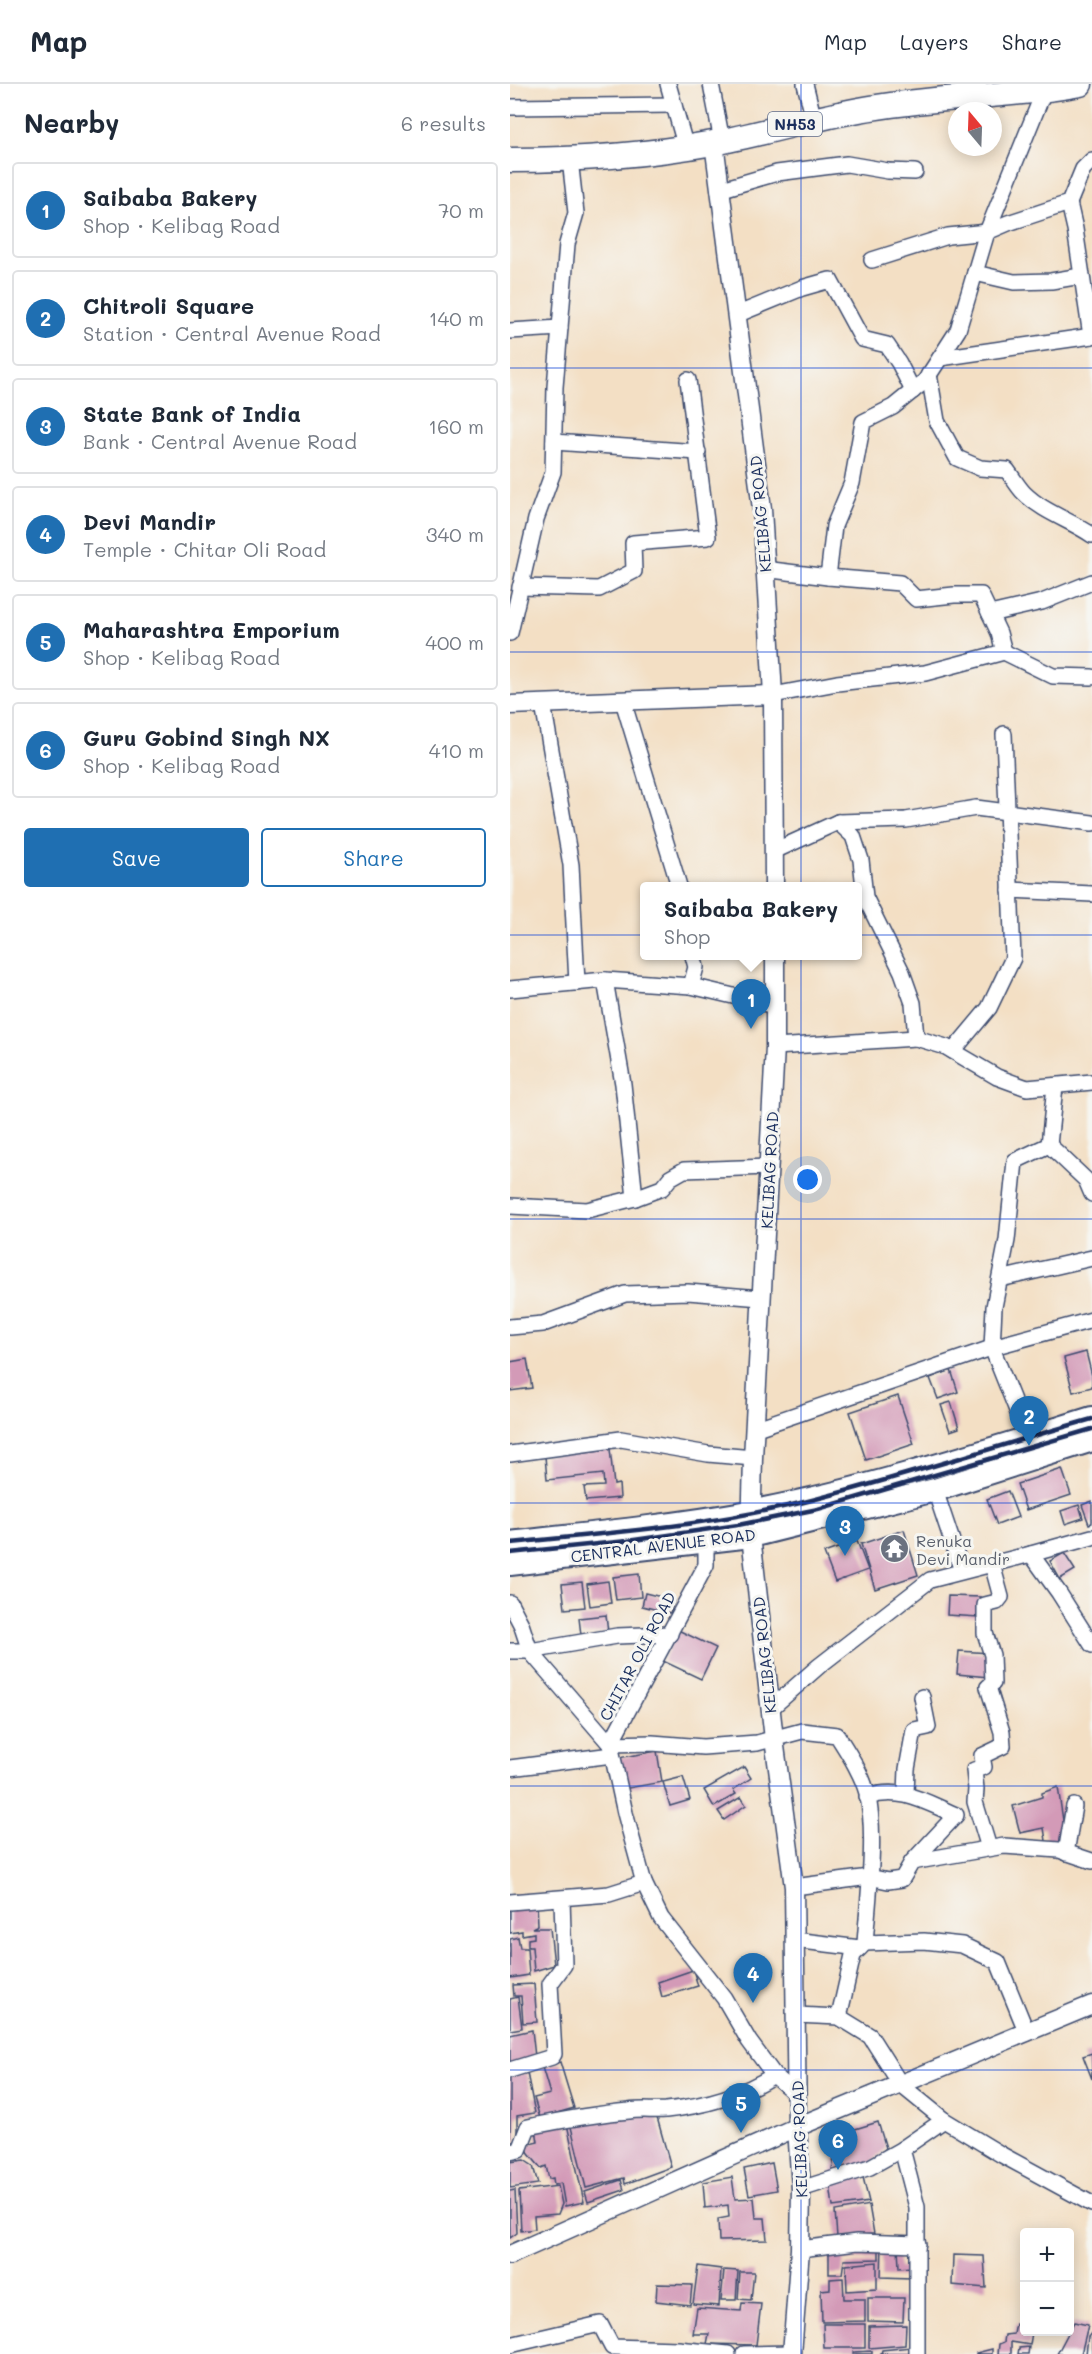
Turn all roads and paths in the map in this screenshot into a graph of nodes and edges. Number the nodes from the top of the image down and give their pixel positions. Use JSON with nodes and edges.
{"nodes":[{"id":1,"x":668,"y":84,"type":"edge"},
{"id":2,"x":711,"y":84,"type":"edge"},
{"id":3,"x":805,"y":84,"type":"edge"},
{"id":4,"x":1080,"y":84,"type":"edge"},
{"id":5,"x":1044,"y":91,"type":"junction"},
{"id":6,"x":674,"y":105,"type":"junction"},
{"id":7,"x":510,"y":107,"type":"edge"},
{"id":8,"x":814,"y":120,"type":"junction"},
{"id":9,"x":718,"y":142,"type":"junction"},
{"id":10,"x":686,"y":148,"type":"junction"},
{"id":11,"x":570,"y":159,"type":"junction"},
{"id":12,"x":510,"y":160,"type":"edge"},
{"id":13,"x":1092,"y":160,"type":"edge"},
{"id":14,"x":915,"y":172,"type":"dead end"},
{"id":15,"x":719,"y":190,"type":"junction"},
{"id":16,"x":1069,"y":203,"type":"junction"},
{"id":17,"x":987,"y":232,"type":"junction"},
{"id":18,"x":872,"y":260,"type":"dead end"},
{"id":19,"x":975,"y":273,"type":"junction"},
{"id":20,"x":1081,"y":276,"type":"junction"},
{"id":21,"x":736,"y":315,"type":"junction"},
{"id":22,"x":560,"y":328,"type":"junction"},
{"id":23,"x":510,"y":331,"type":"edge"},
{"id":24,"x":1091,"y":336,"type":"edge"},
{"id":25,"x":940,"y":358,"type":"junction"},
{"id":26,"x":929,"y":374,"type":"junction"},
{"id":27,"x":688,"y":380,"type":"dead end"},
{"id":28,"x":913,"y":391,"type":"junction"},
{"id":29,"x":554,"y":442,"type":"junction"},
{"id":30,"x":698,"y":452,"type":"junction"},
{"id":31,"x":1092,"y":535,"type":"edge"},
{"id":32,"x":766,"y":566,"type":"junction"},
{"id":33,"x":828,"y":577,"type":"junction"},
{"id":34,"x":517,"y":580,"type":"edge"},
{"id":35,"x":1092,"y":582,"type":"edge"},
{"id":36,"x":990,"y":614,"type":"junction"},
{"id":37,"x":510,"y":633,"type":"edge"},
{"id":38,"x":1004,"y":652,"type":"junction"},
{"id":39,"x":1092,"y":677,"type":"edge"},
{"id":40,"x":773,"y":695,"type":"junction"},
{"id":41,"x":623,"y":701,"type":"junction"},
{"id":42,"x":543,"y":704,"type":"junction"},
{"id":43,"x":510,"y":705,"type":"edge"},
{"id":44,"x":1004,"y":734,"type":"dead end"},
{"id":45,"x":1007,"y":812,"type":"junction"},
{"id":46,"x":838,"y":822,"type":"junction"},
{"id":47,"x":1092,"y":823,"type":"edge"},
{"id":48,"x":774,"y":851,"type":"junction"},
{"id":49,"x":678,"y":882,"type":"edge"},
{"id":50,"x":774,"y":882,"type":"edge"},
{"id":51,"x":1010,"y":890,"type":"junction"},
{"id":52,"x":1092,"y":894,"type":"edge"},
{"id":53,"x":694,"y":960,"type":"edge"},
{"id":54,"x":775,"y":960,"type":"edge"},
{"id":55,"x":606,"y":980,"type":"junction"},
{"id":56,"x":577,"y":983,"type":"junction"},
{"id":57,"x":691,"y":987,"type":"junction"},
{"id":58,"x":510,"y":988,"type":"edge"},
{"id":59,"x":775,"y":1006,"type":"junction"},
{"id":60,"x":916,"y":1038,"type":"junction"},
{"id":61,"x":776,"y":1047,"type":"junction"},
{"id":62,"x":953,"y":1051,"type":"junction"},
{"id":63,"x":1092,"y":1082,"type":"edge"},
{"id":64,"x":1055,"y":1086,"type":"junction"},
{"id":65,"x":1049,"y":1145,"type":"junction"},
{"id":66,"x":769,"y":1167,"type":"junction"},
{"id":67,"x":1092,"y":1194,"type":"edge"},
{"id":68,"x":635,"y":1198,"type":"junction"},
{"id":69,"x":510,"y":1206,"type":"edge"},
{"id":70,"x":1092,"y":1258,"type":"edge"},
{"id":71,"x":1000,"y":1279,"type":"junction"},
{"id":72,"x":762,"y":1298,"type":"junction"},
{"id":73,"x":1092,"y":1320,"type":"edge"},
{"id":74,"x":510,"y":1327,"type":"edge"},
{"id":75,"x":992,"y":1348,"type":"junction"},
{"id":76,"x":1092,"y":1418,"type":"edge"},
{"id":77,"x":754,"y":1429,"type":"junction"},
{"id":78,"x":1028,"y":1438,"type":"junction"},
{"id":79,"x":1092,"y":1440,"type":"edge"},
{"id":80,"x":510,"y":1454,"type":"edge"},
{"id":81,"x":753,"y":1458,"type":"junction"},
{"id":82,"x":935,"y":1490,"type":"junction"},
{"id":83,"x":752,"y":1511,"type":"junction"},
{"id":84,"x":751,"y":1536,"type":"junction"},
{"id":85,"x":1092,"y":1537,"type":"edge"},
{"id":86,"x":706,"y":1540,"type":"junction"},
{"id":87,"x":510,"y":1543,"type":"edge"},
{"id":88,"x":1031,"y":1554,"type":"junction"},
{"id":89,"x":510,"y":1564,"type":"edge"},
{"id":90,"x":992,"y":1564,"type":"junction"},
{"id":91,"x":962,"y":1572,"type":"junction"},
{"id":92,"x":510,"y":1603,"type":"edge"},
{"id":93,"x":670,"y":1634,"type":"junction"},
{"id":94,"x":1092,"y":1645,"type":"edge"},
{"id":95,"x":510,"y":1651,"type":"edge"},
{"id":96,"x":530,"y":1651,"type":"junction"},
{"id":97,"x":922,"y":1697,"type":"dead end"},
{"id":98,"x":770,"y":1709,"type":"junction"},
{"id":99,"x":774,"y":1739,"type":"junction"},
{"id":100,"x":611,"y":1749,"type":"junction"},
{"id":101,"x":510,"y":1768,"type":"edge"},
{"id":102,"x":906,"y":1793,"type":"junction"},
{"id":103,"x":867,"y":1797,"type":"junction"},
{"id":104,"x":1074,"y":1806,"type":"dead end"},
{"id":105,"x":989,"y":1848,"type":"junction"},
{"id":106,"x":1066,"y":1852,"type":"junction"},
{"id":107,"x":1092,"y":1861,"type":"edge"},
{"id":108,"x":912,"y":1862,"type":"junction"},
{"id":109,"x":869,"y":1877,"type":"junction"},
{"id":110,"x":644,"y":1883,"type":"junction"},
{"id":111,"x":794,"y":1887,"type":"junction"},
{"id":112,"x":562,"y":1899,"type":"junction"},
{"id":113,"x":510,"y":1902,"type":"edge"},
{"id":114,"x":794,"y":1940,"type":"junction"},
{"id":115,"x":863,"y":1945,"type":"junction"},
{"id":116,"x":1092,"y":2005,"type":"edge"},
{"id":117,"x":796,"y":2014,"type":"junction"},
{"id":118,"x":839,"y":2017,"type":"junction"},
{"id":119,"x":1027,"y":2033,"type":"junction"},
{"id":120,"x":510,"y":2070,"type":"edge"},
{"id":121,"x":774,"y":2075,"type":"junction"},
{"id":122,"x":901,"y":2085,"type":"junction"},
{"id":123,"x":797,"y":2095,"type":"junction"},
{"id":124,"x":944,"y":2120,"type":"junction"},
{"id":125,"x":797,"y":2127,"type":"junction"},
{"id":126,"x":902,"y":2149,"type":"junction"},
{"id":127,"x":510,"y":2152,"type":"edge"},
{"id":128,"x":801,"y":2189,"type":"junction"},
{"id":129,"x":1092,"y":2204,"type":"edge"},
{"id":130,"x":918,"y":2244,"type":"junction"},
{"id":131,"x":800,"y":2248,"type":"junction"},
{"id":132,"x":510,"y":2254,"type":"edge"},
{"id":133,"x":510,"y":2345,"type":"edge"},
{"id":134,"x":792,"y":2353,"type":"edge"},
{"id":135,"x":728,"y":2354,"type":"edge"},
{"id":136,"x":744,"y":2354,"type":"edge"},
{"id":137,"x":917,"y":2354,"type":"edge"}],
"edges":[{"from":1,"to":6,"type":"street"},
{"from":2,"to":9,"type":"street"},
{"from":3,"to":8,"type":"street"},
{"from":4,"to":5,"type":"highway","number":"NH53"},
{"from":5,"to":8,"type":"highway","number":"NH53"},
{"from":5,"to":17,"type":"street"},
{"from":6,"to":7,"type":"street"},
{"from":6,"to":10,"type":"street"},
{"from":8,"to":9,"type":"highway","number":"NH53"},
{"from":9,"to":10,"type":"highway","number":"NH53"},
{"from":9,"to":15,"type":"street","name":"KELIBAG ROAD"},
{"from":10,"to":11,"type":"highway","number":"NH53"},
{"from":11,"to":12,"type":"highway","number":"NH53"},
{"from":11,"to":22,"type":"street"},
{"from":13,"to":16,"type":"street"},
{"from":14,"to":15,"type":"street"},
{"from":15,"to":21,"type":"street","name":"KELIBAG ROAD"},
{"from":16,"to":17,"type":"street"},
{"from":16,"to":20,"type":"street"},
{"from":17,"to":18,"type":"street"},
{"from":17,"to":19,"type":"street"},
{"from":19,"to":20,"type":"street"},
{"from":19,"to":25,"type":"street"},
{"from":20,"to":24,"type":"street"},
{"from":21,"to":28,"type":"street"},
{"from":21,"to":32,"type":"street","name":"KELIBAG ROAD"},
{"from":22,"to":23,"type":"street"},
{"from":22,"to":29,"type":"street"},
{"from":24,"to":25,"type":"street"},
{"from":25,"to":26,"type":"street"},
{"from":26,"to":28,"type":"street"},
{"from":26,"to":31,"type":"street"},
{"from":27,"to":30,"type":"street"},
{"from":28,"to":33,"type":"street"},
{"from":29,"to":30,"type":"street"},
{"from":29,"to":34,"type":"street"},
{"from":30,"to":34,"type":"street"},
{"from":32,"to":33,"type":"street"},
{"from":32,"to":40,"type":"street","name":"KELIBAG ROAD"},
{"from":33,"to":36,"type":"street"},
{"from":34,"to":37,"type":"street"},
{"from":35,"to":36,"type":"street"},
{"from":36,"to":38,"type":"street"},
{"from":38,"to":39,"type":"street"},
{"from":38,"to":40,"type":"street"},
{"from":40,"to":41,"type":"street"},
{"from":40,"to":48,"type":"street","name":"KELIBAG ROAD"},
{"from":41,"to":42,"type":"street"},
{"from":41,"to":49,"type":"street"},
{"from":42,"to":43,"type":"street"},
{"from":42,"to":56,"type":"street"},
{"from":44,"to":45,"type":"street"},
{"from":45,"to":46,"type":"street"},
{"from":45,"to":47,"type":"street"},
{"from":45,"to":51,"type":"street"},
{"from":46,"to":48,"type":"street"},
{"from":46,"to":60,"type":"street"},
{"from":48,"to":50,"type":"street","name":"KELIBAG ROAD"},
{"from":51,"to":52,"type":"street"},
{"from":51,"to":62,"type":"street"},
{"from":53,"to":57,"type":"street"},
{"from":54,"to":59,"type":"street","name":"KELIBAG ROAD"},
{"from":55,"to":56,"type":"street"},
{"from":55,"to":57,"type":"street"},
{"from":55,"to":68,"type":"street"},
{"from":56,"to":58,"type":"street"},
{"from":57,"to":59,"type":"street"},
{"from":59,"to":61,"type":"street","name":"KELIBAG ROAD"},
{"from":60,"to":61,"type":"street"},
{"from":60,"to":62,"type":"street"},
{"from":61,"to":66,"type":"street","name":"KELIBAG ROAD"},
{"from":62,"to":64,"type":"street"},
{"from":63,"to":64,"type":"street"},
{"from":64,"to":65,"type":"street"},
{"from":65,"to":67,"type":"street"},
{"from":65,"to":71,"type":"street"},
{"from":66,"to":68,"type":"street"},
{"from":66,"to":72,"type":"street","name":"KELIBAG ROAD"},
{"from":68,"to":69,"type":"street"},
{"from":70,"to":71,"type":"street"},
{"from":71,"to":75,"type":"street"},
{"from":72,"to":74,"type":"street"},
{"from":72,"to":77,"type":"street","name":"KELIBAG ROAD"},
{"from":73,"to":75,"type":"street"},
{"from":75,"to":77,"type":"street"},
{"from":75,"to":78,"type":"street"},
{"from":76,"to":78,"type":"main road"},
{"from":77,"to":81,"type":"street","name":"KELIBAG ROAD"},
{"from":78,"to":83,"type":"main road"},
{"from":79,"to":82,"type":"main road","name":"CENTRAL AVENUE ROAD"},
{"from":80,"to":81,"type":"street"},
{"from":81,"to":83,"type":"street","name":"KELIBAG ROAD"},
{"from":82,"to":84,"type":"main road","name":"CENTRAL AVENUE ROAD"},
{"from":82,"to":91,"type":"street"},
{"from":83,"to":84,"type":"street","name":"KELIBAG ROAD"},
{"from":83,"to":87,"type":"main road"},
{"from":84,"to":86,"type":"main road","name":"CENTRAL AVENUE ROAD"},
{"from":84,"to":98,"type":"street","name":"KELIBAG ROAD"},
{"from":85,"to":88,"type":"street"},
{"from":86,"to":89,"type":"main road","name":"CENTRAL AVENUE ROAD"},
{"from":86,"to":93,"type":"street","name":"CHITAR OLI ROAD"},
{"from":88,"to":90,"type":"street"},
{"from":88,"to":94,"type":"street"},
{"from":90,"to":91,"type":"street"},
{"from":90,"to":105,"type":"street"},
{"from":91,"to":98,"type":"street"},
{"from":92,"to":96,"type":"street"},
{"from":93,"to":96,"type":"street"},
{"from":93,"to":100,"type":"street","name":"CHITAR OLI ROAD"},
{"from":95,"to":96,"type":"street"},
{"from":96,"to":100,"type":"street"},
{"from":97,"to":102,"type":"street"},
{"from":98,"to":99,"type":"street","name":"KELIBAG ROAD"},
{"from":99,"to":100,"type":"street"},
{"from":99,"to":103,"type":"street"},
{"from":99,"to":111,"type":"street","name":"KELIBAG ROAD"},
{"from":100,"to":101,"type":"street"},
{"from":100,"to":110,"type":"street"},
{"from":102,"to":103,"type":"street"},
{"from":102,"to":108,"type":"street"},
{"from":103,"to":109,"type":"street"},
{"from":104,"to":106,"type":"street"},
{"from":105,"to":106,"type":"street"},
{"from":105,"to":108,"type":"street"},
{"from":106,"to":107,"type":"street"},
{"from":108,"to":109,"type":"street"},
{"from":109,"to":111,"type":"street"},
{"from":109,"to":115,"type":"street"},
{"from":110,"to":112,"type":"street"},
{"from":110,"to":121,"type":"street"},
{"from":111,"to":114,"type":"street","name":"KELIBAG ROAD"},
{"from":112,"to":113,"type":"street"},
{"from":112,"to":120,"type":"street"},
{"from":114,"to":115,"type":"street"},
{"from":114,"to":117,"type":"street","name":"KELIBAG ROAD"},
{"from":115,"to":118,"type":"street"},
{"from":115,"to":119,"type":"street"},
{"from":116,"to":119,"type":"street"},
{"from":117,"to":118,"type":"street"},
{"from":117,"to":123,"type":"street","name":"KELIBAG ROAD"},
{"from":118,"to":122,"type":"street"},
{"from":119,"to":122,"type":"street"},
{"from":121,"to":123,"type":"street"},
{"from":121,"to":127,"type":"street"},
{"from":122,"to":124,"type":"street"},
{"from":122,"to":125,"type":"street"},
{"from":123,"to":125,"type":"street","name":"KELIBAG ROAD"},
{"from":124,"to":126,"type":"street"},
{"from":124,"to":129,"type":"street"},
{"from":125,"to":128,"type":"street","name":"KELIBAG ROAD"},
{"from":125,"to":132,"type":"street"},
{"from":126,"to":128,"type":"street"},
{"from":126,"to":130,"type":"street"},
{"from":128,"to":131,"type":"street","name":"KELIBAG ROAD"},
{"from":130,"to":131,"type":"street"},
{"from":130,"to":137,"type":"street"},
{"from":131,"to":134,"type":"street","name":"KELIBAG ROAD"},
{"from":133,"to":135,"type":"street"},
{"from":134,"to":136,"type":"street"}]}
